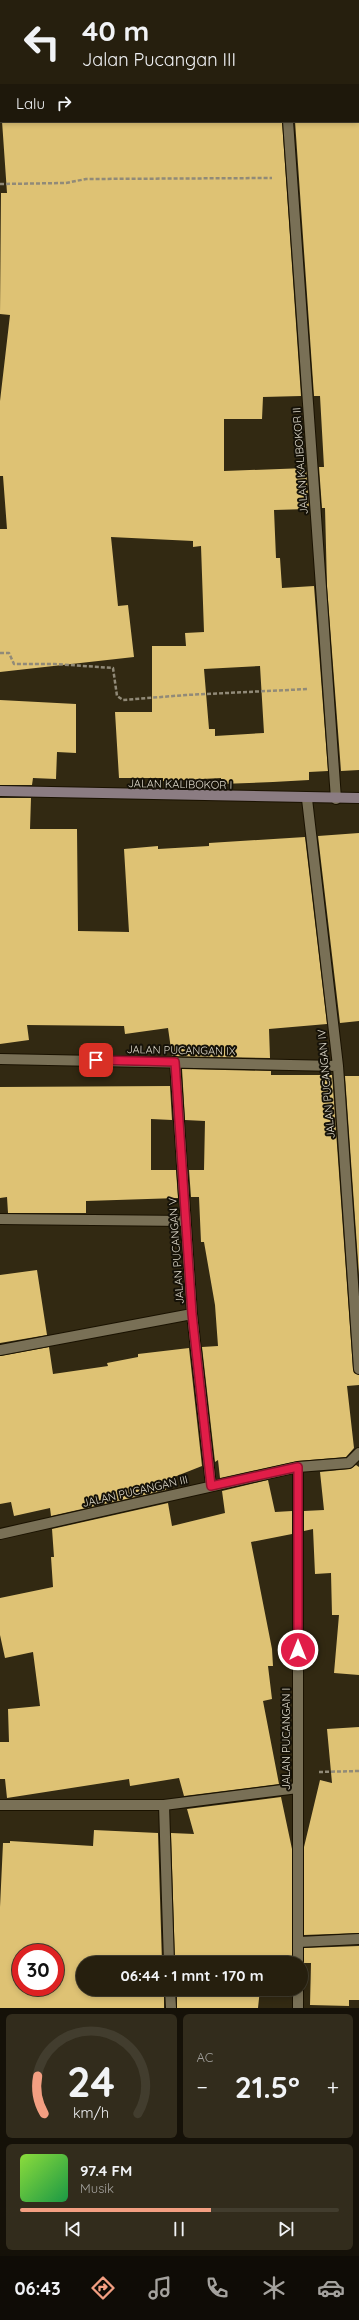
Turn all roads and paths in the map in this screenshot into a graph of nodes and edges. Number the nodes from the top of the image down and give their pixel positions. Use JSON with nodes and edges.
{"nodes":[{"id":1,"x":288,"y":122,"type":"edge"},
{"id":2,"x":292,"y":178,"type":"junction"},
{"id":3,"x":0,"y":184,"type":"edge"},
{"id":4,"x":0,"y":653,"type":"edge"},
{"id":5,"x":328,"y":689,"type":"junction"},
{"id":6,"x":0,"y":791,"type":"edge"},
{"id":7,"x":359,"y":798,"type":"edge"},
{"id":8,"x":307,"y":799,"type":"junction"},
{"id":9,"x":336,"y":799,"type":"junction"},
{"id":10,"x":0,"y":1059,"type":"edge"},
{"id":11,"x":175,"y":1062,"type":"junction"},
{"id":12,"x":338,"y":1066,"type":"junction"},
{"id":13,"x":0,"y":1219,"type":"edge"},
{"id":14,"x":185,"y":1221,"type":"junction"},
{"id":15,"x":192,"y":1314,"type":"junction"},
{"id":16,"x":0,"y":1350,"type":"edge"},
{"id":17,"x":359,"y":1369,"type":"edge"},
{"id":18,"x":359,"y":1453,"type":"edge"},
{"id":19,"x":298,"y":1467,"type":"junction"},
{"id":20,"x":211,"y":1486,"type":"junction"},
{"id":21,"x":0,"y":1534,"type":"edge"},
{"id":22,"x":359,"y":1772,"type":"edge"},
{"id":23,"x":298,"y":1773,"type":"junction"},
{"id":24,"x":298,"y":1788,"type":"junction"},
{"id":25,"x":0,"y":1805,"type":"edge"},
{"id":26,"x":164,"y":1805,"type":"junction"},
{"id":27,"x":359,"y":1939,"type":"edge"},
{"id":28,"x":299,"y":1942,"type":"junction"},
{"id":29,"x":169,"y":1956,"type":"edge"},
{"id":30,"x":298,"y":1956,"type":"edge"},
{"id":31,"x":170,"y":1996,"type":"edge"},
{"id":32,"x":298,"y":1996,"type":"edge"},
{"id":33,"x":171,"y":2008,"type":"edge"},
{"id":34,"x":298,"y":2008,"type":"edge"}],
"edges":[{"from":1,"to":2,"type":"street","name":"JALAN KALIBOKOR II"},
{"from":2,"to":3,"type":"path"},
{"from":2,"to":5,"type":"street","name":"JALAN KALIBOKOR II"},
{"from":4,"to":5,"type":"path"},
{"from":5,"to":9,"type":"street","name":"JALAN KALIBOKOR II"},
{"from":6,"to":8,"type":"street","name":"JALAN KALIBOKOR I"},
{"from":7,"to":9,"type":"street","name":"JALAN KALIBOKOR I"},
{"from":8,"to":9,"type":"street","name":"JALAN KALIBOKOR I"},
{"from":8,"to":12,"type":"street","name":"JALAN PUCANGAN IV"},
{"from":10,"to":11,"type":"street","name":"JALAN PUCANGAN IX"},
{"from":11,"to":12,"type":"street","name":"JALAN PUCANGAN IX"},
{"from":11,"to":14,"type":"street","name":"JALAN PUCANGAN V"},
{"from":12,"to":17,"type":"street","name":"JALAN PUCANGAN IV"},
{"from":13,"to":14,"type":"street"},
{"from":14,"to":15,"type":"street","name":"JALAN PUCANGAN V"},
{"from":15,"to":16,"type":"street"},
{"from":15,"to":20,"type":"street","name":"JALAN PUCANGAN V"},
{"from":18,"to":19,"type":"street"},
{"from":19,"to":20,"type":"street","name":"JALAN PUCANGAN III"},
{"from":19,"to":23,"type":"street","name":"JALAN PUCANGAN I"},
{"from":20,"to":21,"type":"street","name":"JALAN PUCANGAN III"},
{"from":22,"to":23,"type":"path"},
{"from":23,"to":24,"type":"street","name":"JALAN PUCANGAN I"},
{"from":24,"to":26,"type":"street"},
{"from":24,"to":28,"type":"street","name":"JALAN PUCANGAN I"},
{"from":25,"to":26,"type":"street"},
{"from":26,"to":29,"type":"street"},
{"from":27,"to":28,"type":"street"},
{"from":28,"to":30,"type":"street","name":"JALAN PUCANGAN I"},
{"from":31,"to":33,"type":"street"},
{"from":32,"to":34,"type":"street"}]}
